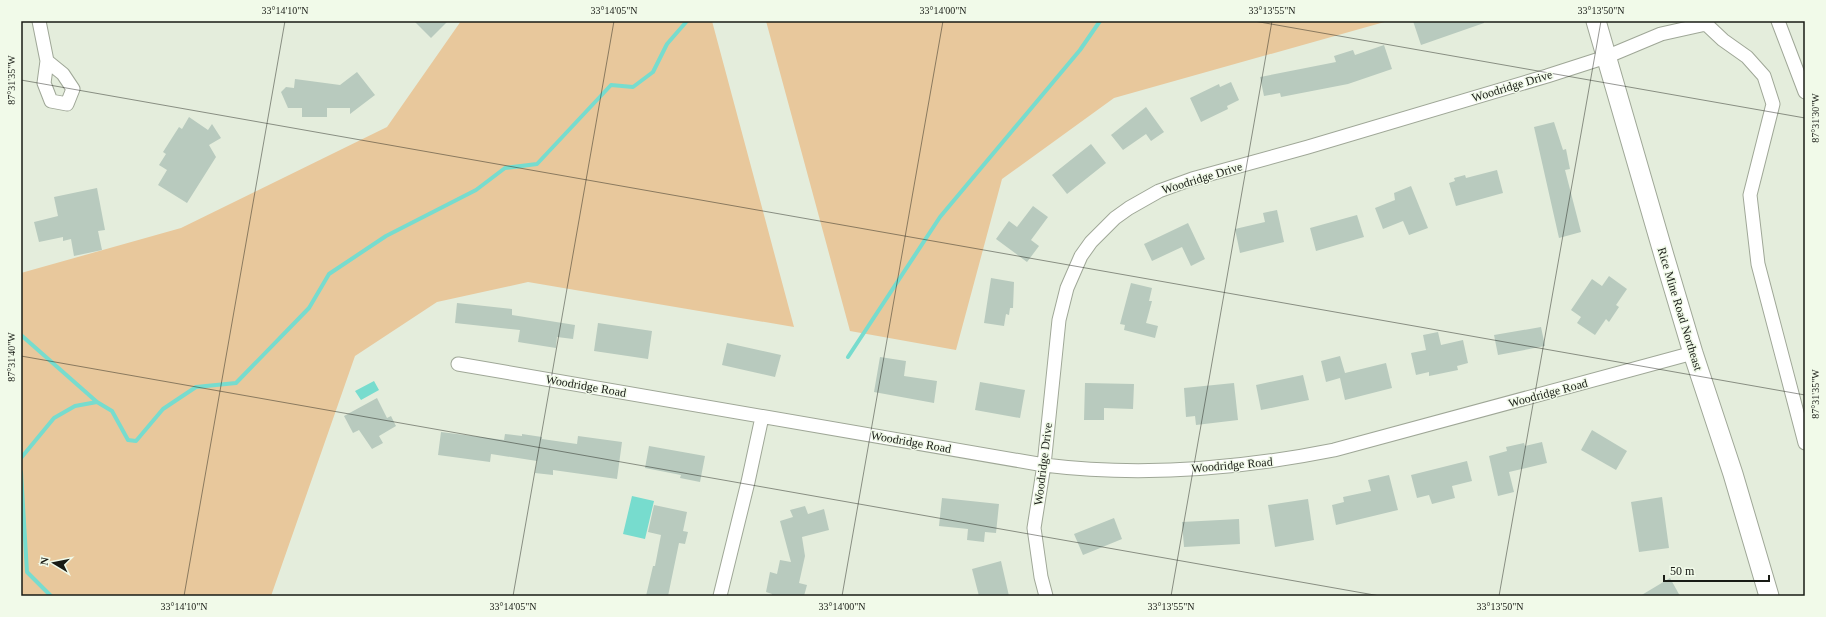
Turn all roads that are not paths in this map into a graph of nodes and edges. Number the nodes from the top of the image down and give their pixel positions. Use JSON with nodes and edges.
{"nodes":[{"id":1,"x":40,"y":21,"type":"edge"},
{"id":2,"x":1596,"y":21,"type":"edge"},
{"id":3,"x":1778,"y":21,"type":"edge"},
{"id":4,"x":1707,"y":23,"type":"edge"},
{"id":5,"x":1606,"y":57,"type":"junction"},
{"id":6,"x":47,"y":61,"type":"dead end"},
{"id":7,"x":1805,"y":92,"type":"edge"},
{"id":8,"x":1693,"y":353,"type":"junction"},
{"id":9,"x":458,"y":364,"type":"dead end"},
{"id":10,"x":762,"y":417,"type":"junction"},
{"id":11,"x":1805,"y":443,"type":"edge"},
{"id":12,"x":1044,"y":465,"type":"junction"},
{"id":13,"x":720,"y":596,"type":"edge"},
{"id":14,"x":1046,"y":596,"type":"edge"},
{"id":15,"x":1769,"y":596,"type":"edge"}],
"edges":[{"from":1,"to":6,"type":"street"},
{"from":2,"to":5,"type":"main road","name":"Rice Mine Road Northeast"},
{"from":3,"to":7,"type":"street"},
{"from":4,"to":5,"type":"street","name":"Woodridge Drive"},
{"from":4,"to":11,"type":"street"},
{"from":5,"to":8,"type":"main road","name":"Rice Mine Road Northeast"},
{"from":5,"to":12,"type":"street","name":"Woodridge Drive"},
{"from":8,"to":12,"type":"street","name":"Woodridge Road"},
{"from":8,"to":15,"type":"main road","name":"Rice Mine Road Northeast"},
{"from":9,"to":10,"type":"street","name":"Woodridge Road"},
{"from":10,"to":12,"type":"street","name":"Woodridge Road"},
{"from":10,"to":13,"type":"street"},
{"from":12,"to":14,"type":"street","name":"Woodridge Drive"}]}
